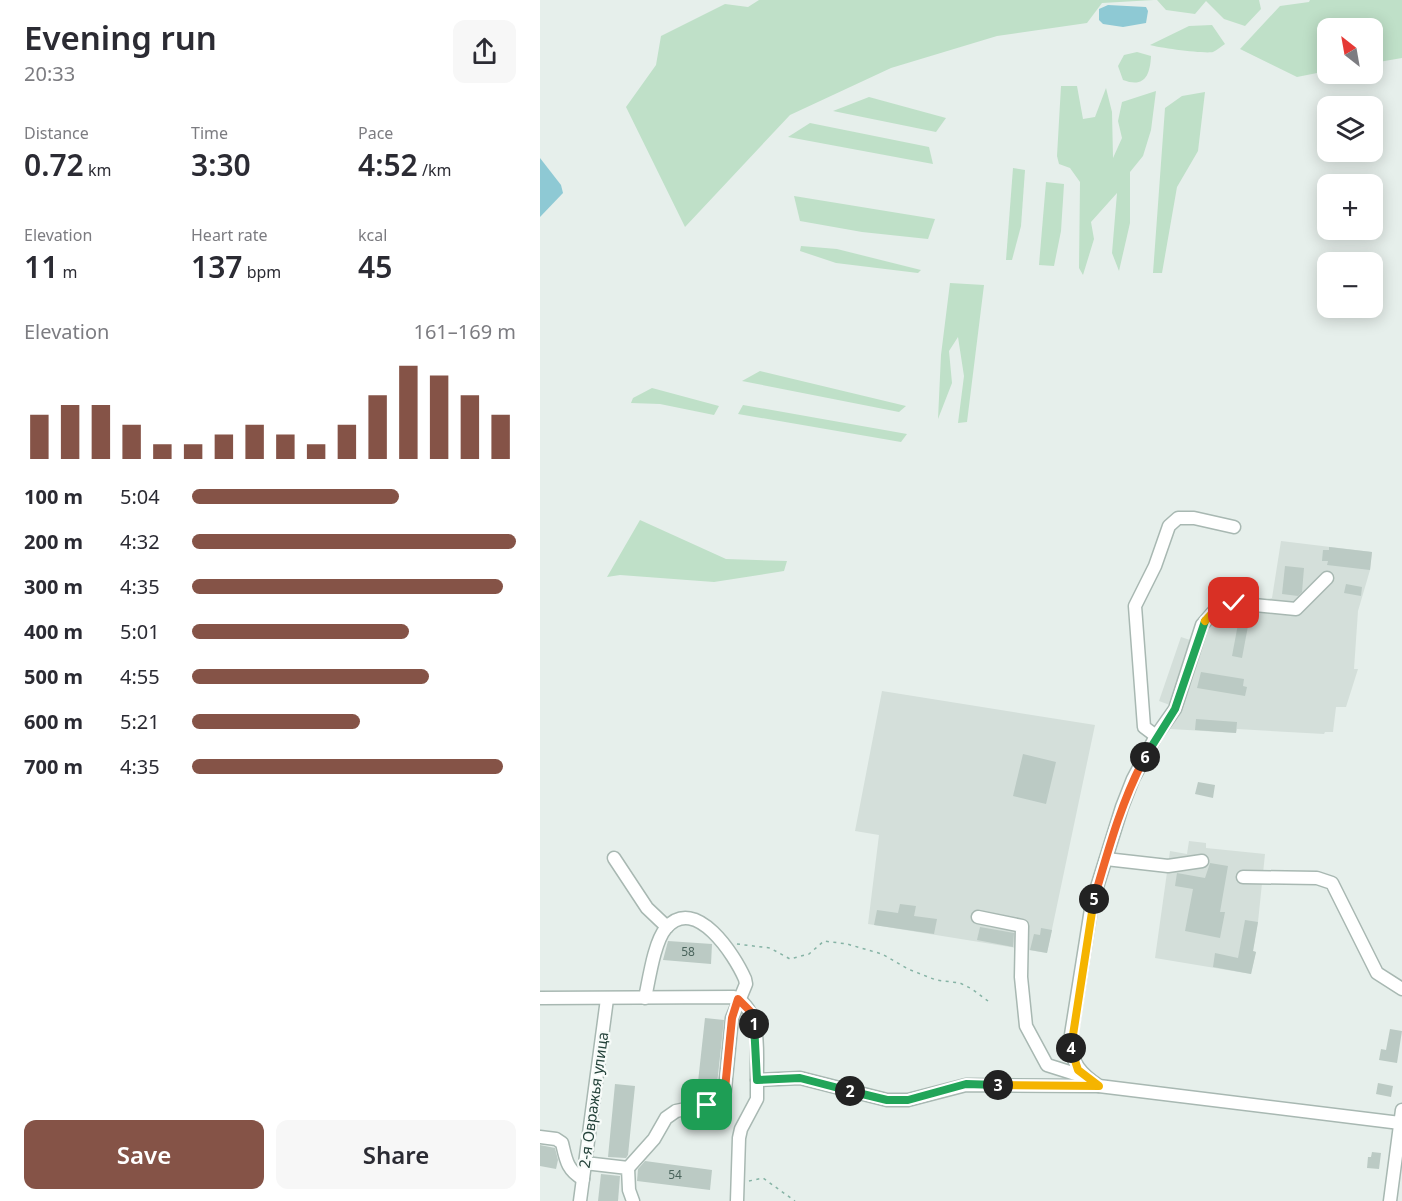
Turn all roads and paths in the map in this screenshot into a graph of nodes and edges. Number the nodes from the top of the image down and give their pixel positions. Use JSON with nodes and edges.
{"nodes":[{"id":1,"x":1234,"y":527,"type":"dead end"},
{"id":2,"x":1327,"y":578,"type":"dead end"},
{"id":3,"x":1156,"y":736,"type":"junction"},
{"id":4,"x":614,"y":858,"type":"dead end"},
{"id":5,"x":1106,"y":859,"type":"junction"},
{"id":6,"x":1202,"y":861,"type":"dead end"},
{"id":7,"x":1243,"y":877,"type":"dead end"},
{"id":8,"x":978,"y":917,"type":"dead end"},
{"id":9,"x":667,"y":927,"type":"junction"},
{"id":10,"x":722,"y":941,"type":"junction"},
{"id":11,"x":1402,"y":990,"type":"edge"},
{"id":12,"x":540,"y":998,"type":"edge"},
{"id":13,"x":645,"y":998,"type":"junction"},
{"id":14,"x":736,"y":998,"type":"junction"},
{"id":15,"x":607,"y":999,"type":"junction"},
{"id":16,"x":988,"y":1002,"type":"dead end"},
{"id":17,"x":1086,"y":1078,"type":"junction"},
{"id":18,"x":757,"y":1080,"type":"junction"},
{"id":19,"x":1099,"y":1086,"type":"junction"},
{"id":20,"x":1401,"y":1116,"type":"edge"},
{"id":21,"x":540,"y":1137,"type":"edge"},
{"id":22,"x":585,"y":1163,"type":"junction"},
{"id":23,"x":628,"y":1168,"type":"junction"},
{"id":24,"x":583,"y":1179,"type":"junction"},
{"id":25,"x":739,"y":1183,"type":"junction"},
{"id":26,"x":580,"y":1201,"type":"edge"},
{"id":27,"x":633,"y":1201,"type":"edge"},
{"id":28,"x":737,"y":1201,"type":"edge"},
{"id":29,"x":795,"y":1201,"type":"edge"},
{"id":30,"x":1390,"y":1201,"type":"edge"}],
"edges":[{"from":1,"to":3,"type":"street"},
{"from":2,"to":3,"type":"street"},
{"from":3,"to":5,"type":"street"},
{"from":4,"to":9,"type":"street"},
{"from":5,"to":6,"type":"street"},
{"from":5,"to":17,"type":"street"},
{"from":7,"to":11,"type":"street"},
{"from":8,"to":17,"type":"street"},
{"from":9,"to":10,"type":"street"},
{"from":9,"to":13,"type":"street"},
{"from":10,"to":14,"type":"street"},
{"from":10,"to":16,"type":"path"},
{"from":12,"to":15,"type":"street"},
{"from":13,"to":14,"type":"street"},
{"from":13,"to":15,"type":"street"},
{"from":14,"to":18,"type":"street"},
{"from":14,"to":23,"type":"street"},
{"from":15,"to":22,"type":"street","name":"2-я Овражья улица"},
{"from":17,"to":19,"type":"street"},
{"from":18,"to":19,"type":"street"},
{"from":18,"to":25,"type":"street"},
{"from":19,"to":20,"type":"street"},
{"from":20,"to":30,"type":"street"},
{"from":21,"to":24,"type":"street"},
{"from":22,"to":23,"type":"street"},
{"from":22,"to":24,"type":"street","name":"2-я Овражья улица"},
{"from":23,"to":27,"type":"street"},
{"from":24,"to":26,"type":"street","name":"2-я Овражья улица"},
{"from":25,"to":28,"type":"street"},
{"from":25,"to":29,"type":"path"}]}
